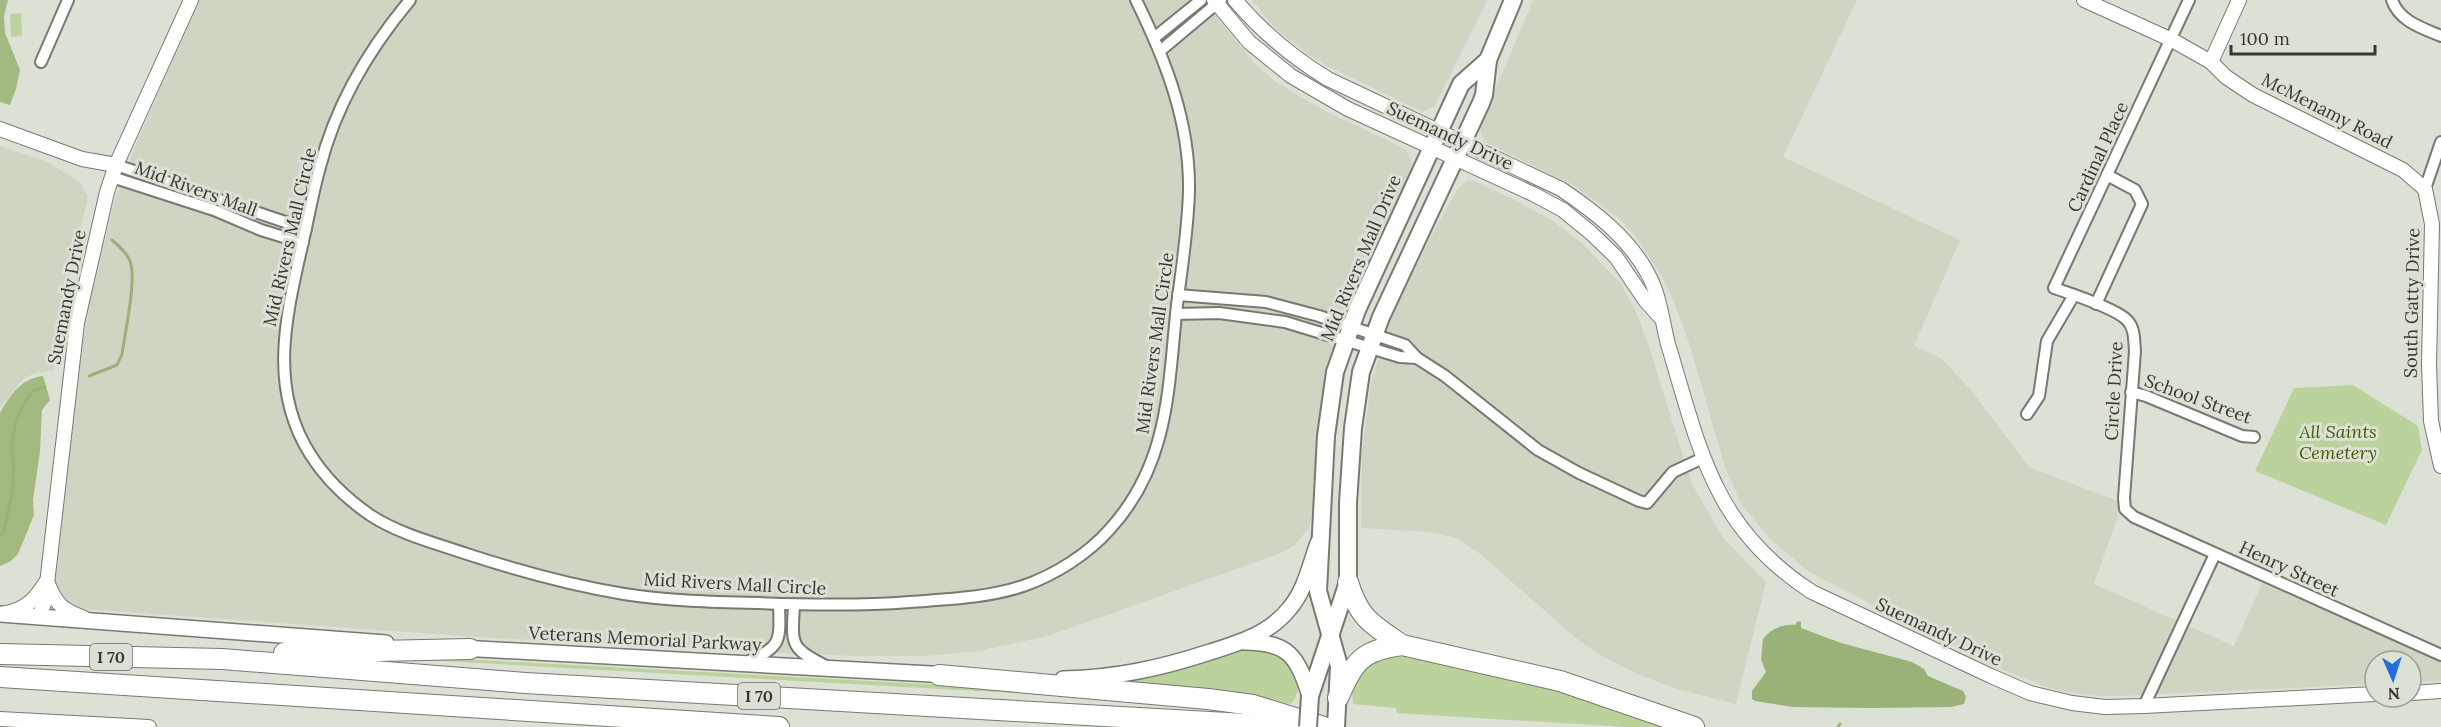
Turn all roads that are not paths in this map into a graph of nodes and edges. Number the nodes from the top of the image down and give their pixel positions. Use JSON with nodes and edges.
{"nodes":[{"id":1,"x":68,"y":0,"type":"edge"},
{"id":2,"x":191,"y":0,"type":"edge"},
{"id":3,"x":410,"y":0,"type":"edge"},
{"id":4,"x":1136,"y":0,"type":"edge"},
{"id":5,"x":1201,"y":0,"type":"edge"},
{"id":6,"x":1235,"y":0,"type":"edge"},
{"id":7,"x":1513,"y":0,"type":"edge"},
{"id":8,"x":2084,"y":0,"type":"edge"},
{"id":9,"x":2189,"y":0,"type":"edge"},
{"id":10,"x":2240,"y":0,"type":"edge"},
{"id":11,"x":1217,"y":1,"type":"edge"},
{"id":12,"x":2394,"y":4,"type":"edge"},
{"id":13,"x":2441,"y":36,"type":"edge"},
{"id":14,"x":1154,"y":38,"type":"junction"},
{"id":15,"x":2172,"y":40,"type":"junction"},
{"id":16,"x":1160,"y":51,"type":"junction"},
{"id":17,"x":1488,"y":60,"type":"junction"},
{"id":18,"x":41,"y":62,"type":"dead end"},
{"id":19,"x":2211,"y":62,"type":"junction"},
{"id":20,"x":0,"y":129,"type":"edge"},
{"id":21,"x":1440,"y":131,"type":"junction"},
{"id":22,"x":1463,"y":142,"type":"junction"},
{"id":23,"x":2441,"y":142,"type":"edge"},
{"id":24,"x":1432,"y":147,"type":"junction"},
{"id":25,"x":1455,"y":158,"type":"junction"},
{"id":26,"x":114,"y":171,"type":"junction"},
{"id":27,"x":2107,"y":175,"type":"junction"},
{"id":28,"x":2425,"y":189,"type":"junction"},
{"id":29,"x":306,"y":229,"type":"junction"},
{"id":30,"x":303,"y":243,"type":"junction"},
{"id":31,"x":2054,"y":288,"type":"joint"},
{"id":32,"x":1179,"y":295,"type":"junction"},
{"id":33,"x":2074,"y":295,"type":"junction"},
{"id":34,"x":2096,"y":304,"type":"junction"},
{"id":35,"x":1176,"y":314,"type":"junction"},
{"id":36,"x":1660,"y":317,"type":"junction"},
{"id":37,"x":1348,"y":334,"type":"junction"},
{"id":38,"x":1372,"y":341,"type":"junction"},
{"id":39,"x":2131,"y":392,"type":"junction"},
{"id":40,"x":2027,"y":414,"type":"dead end"},
{"id":41,"x":2254,"y":437,"type":"dead end"},
{"id":42,"x":1703,"y":458,"type":"junction"},
{"id":43,"x":2441,"y":466,"type":"edge"},
{"id":44,"x":2125,"y":509,"type":"joint"},
{"id":45,"x":1320,"y":536,"type":"junction"},
{"id":46,"x":2216,"y":554,"type":"junction"},
{"id":47,"x":47,"y":580,"type":"junction"},
{"id":48,"x":1348,"y":582,"type":"junction"},
{"id":49,"x":779,"y":604,"type":"junction"},
{"id":50,"x":794,"y":605,"type":"junction"},
{"id":51,"x":39,"y":616,"type":"junction"},
{"id":52,"x":0,"y":617,"type":"edge"},
{"id":53,"x":89,"y":620,"type":"junction"},
{"id":54,"x":1330,"y":634,"type":"junction"},
{"id":55,"x":1244,"y":642,"type":"junction"},
{"id":56,"x":1401,"y":645,"type":"junction"},
{"id":57,"x":470,"y":649,"type":"junction"},
{"id":58,"x":0,"y":654,"type":"edge"},
{"id":59,"x":2441,"y":655,"type":"edge"},
{"id":60,"x":222,"y":659,"type":"junction"},
{"id":61,"x":743,"y":664,"type":"junction"},
{"id":62,"x":832,"y":669,"type":"junction"},
{"id":63,"x":939,"y":675,"type":"junction"},
{"id":64,"x":0,"y":677,"type":"edge"},
{"id":65,"x":2441,"y":691,"type":"edge"},
{"id":66,"x":2423,"y":692,"type":"edge"},
{"id":67,"x":2363,"y":695,"type":"edge"},
{"id":68,"x":1310,"y":696,"type":"junction"},
{"id":69,"x":1338,"y":698,"type":"junction"},
{"id":70,"x":2144,"y":706,"type":"junction"},
{"id":71,"x":0,"y":719,"type":"edge"},
{"id":72,"x":149,"y":727,"type":"edge"},
{"id":73,"x":779,"y":727,"type":"edge"},
{"id":74,"x":1296,"y":727,"type":"edge"},
{"id":75,"x":1308,"y":727,"type":"edge"},
{"id":76,"x":1324,"y":727,"type":"edge"},
{"id":77,"x":1336,"y":727,"type":"edge"},
{"id":78,"x":1694,"y":727,"type":"edge"}],
"edges":[{"from":1,"to":18,"type":"street"},
{"from":2,"to":26,"type":"street","name":"Suemandy Drive"},
{"from":3,"to":29,"type":"street","name":"Mid Rivers Mall Circle"},
{"from":4,"to":14,"type":"street","name":"Mid Rivers Mall Circle"},
{"from":5,"to":14,"type":"street"},
{"from":6,"to":21,"type":"street","name":"Suemandy Drive"},
{"from":7,"to":17,"type":"main road","name":"Mid Rivers Mall Drive"},
{"from":8,"to":15,"type":"street","name":"McMenamy Road"},
{"from":9,"to":15,"type":"street","name":"Cardinal Place"},
{"from":10,"to":19,"type":"street"},
{"from":11,"to":16,"type":"street"},
{"from":11,"to":24,"type":"street","name":"Suemandy Drive"},
{"from":12,"to":13,"type":"street"},
{"from":14,"to":16,"type":"street","name":"Mid Rivers Mall Circle"},
{"from":15,"to":19,"type":"street","name":"McMenamy Road"},
{"from":15,"to":27,"type":"street","name":"Cardinal Place"},
{"from":16,"to":32,"type":"street","name":"Mid Rivers Mall Circle"},
{"from":17,"to":21,"type":"main road","name":"Mid Rivers Mall Drive"},
{"from":17,"to":22,"type":"main road","name":"Mid Rivers Mall Drive"},
{"from":19,"to":28,"type":"street","name":"McMenamy Road"},
{"from":20,"to":26,"type":"street"},
{"from":21,"to":22,"type":"street","name":"Suemandy Drive"},
{"from":21,"to":24,"type":"main road","name":"Mid Rivers Mall Drive"},
{"from":22,"to":25,"type":"main road","name":"Mid Rivers Mall Drive"},
{"from":22,"to":36,"type":"street","name":"Suemandy Drive"},
{"from":23,"to":28,"type":"street"},
{"from":24,"to":25,"type":"street","name":"Suemandy Drive"},
{"from":24,"to":37,"type":"main road","name":"Mid Rivers Mall Drive"},
{"from":25,"to":36,"type":"street","name":"Suemandy Drive"},
{"from":25,"to":38,"type":"main road","name":"Mid Rivers Mall Drive"},
{"from":26,"to":29,"type":"street","name":"Mid Rivers Mall"},
{"from":26,"to":30,"type":"street","name":"Mid Rivers Mall"},
{"from":26,"to":47,"type":"street","name":"Suemandy Drive"},
{"from":27,"to":31,"type":"street","name":"Cardinal Place"},
{"from":27,"to":34,"type":"street"},
{"from":28,"to":43,"type":"street","name":"South Gatty Drive"},
{"from":29,"to":30,"type":"street","name":"Mid Rivers Mall Circle"},
{"from":30,"to":49,"type":"street","name":"Mid Rivers Mall Circle"},
{"from":31,"to":33,"type":"street","name":"Circle Drive"},
{"from":32,"to":35,"type":"street","name":"Mid Rivers Mall Circle"},
{"from":32,"to":37,"type":"street"},
{"from":33,"to":34,"type":"street","name":"Circle Drive"},
{"from":33,"to":40,"type":"street"},
{"from":34,"to":39,"type":"street","name":"Circle Drive"},
{"from":35,"to":37,"type":"street"},
{"from":35,"to":50,"type":"street","name":"Mid Rivers Mall Circle"},
{"from":36,"to":42,"type":"street","name":"Suemandy Drive"},
{"from":37,"to":38,"type":"street"},
{"from":37,"to":45,"type":"main road","name":"Mid Rivers Mall Drive"},
{"from":38,"to":42,"type":"street"},
{"from":38,"to":48,"type":"main road","name":"Mid Rivers Mall Drive"},
{"from":39,"to":41,"type":"street","name":"School Street"},
{"from":39,"to":44,"type":"street","name":"Circle Drive"},
{"from":42,"to":70,"type":"street","name":"Suemandy Drive"},
{"from":44,"to":46,"type":"street","name":"Henry Street"},
{"from":45,"to":54,"type":"main road","name":"Mid Rivers Mall Drive"},
{"from":45,"to":55,"type":"main road","name":"Veterans Memorial Parkway"},
{"from":46,"to":59,"type":"street","name":"Henry Street"},
{"from":46,"to":70,"type":"street"},
{"from":47,"to":51,"type":"street","name":"Suemandy Drive"},
{"from":47,"to":52,"type":"street"},
{"from":47,"to":53,"type":"street"},
{"from":48,"to":54,"type":"main road","name":"Mid Rivers Mall Drive"},
{"from":48,"to":56,"type":"highway"},
{"from":49,"to":50,"type":"street","name":"Mid Rivers Mall Circle"},
{"from":49,"to":61,"type":"street"},
{"from":50,"to":62,"type":"street"},
{"from":51,"to":52,"type":"main road","name":"Veterans Memorial Parkway"},
{"from":51,"to":53,"type":"main road","name":"Veterans Memorial Parkway"},
{"from":53,"to":57,"type":"main road","name":"Veterans Memorial Parkway"},
{"from":54,"to":68,"type":"main road","name":"Mid Rivers Mall Drive"},
{"from":54,"to":69,"type":"main road","name":"Mid Rivers Mall Drive"},
{"from":55,"to":63,"type":"main road","name":"Veterans Memorial Parkway"},
{"from":55,"to":68,"type":"main road","name":"Veterans Memorial Parkway"},
{"from":56,"to":69,"type":"highway"},
{"from":56,"to":78,"type":"highway"},
{"from":57,"to":60,"type":"highway"},
{"from":57,"to":61,"type":"main road","name":"Veterans Memorial Parkway"},
{"from":58,"to":60,"type":"highway","number":"I 70"},
{"from":60,"to":74,"type":"highway","number":"I 70"},
{"from":61,"to":62,"type":"main road","name":"Veterans Memorial Parkway"},
{"from":62,"to":63,"type":"main road","name":"Veterans Memorial Parkway"},
{"from":63,"to":76,"type":"highway"},
{"from":64,"to":73,"type":"highway","number":"I 70"},
{"from":65,"to":66,"type":"street"},
{"from":67,"to":70,"type":"street","name":"Suemandy Drive"},
{"from":68,"to":75,"type":"main road","name":"Mid Rivers Mall Drive","bridge":true},
{"from":69,"to":77,"type":"main road","name":"Mid Rivers Mall Drive"},
{"from":71,"to":72,"type":"street"}]}
